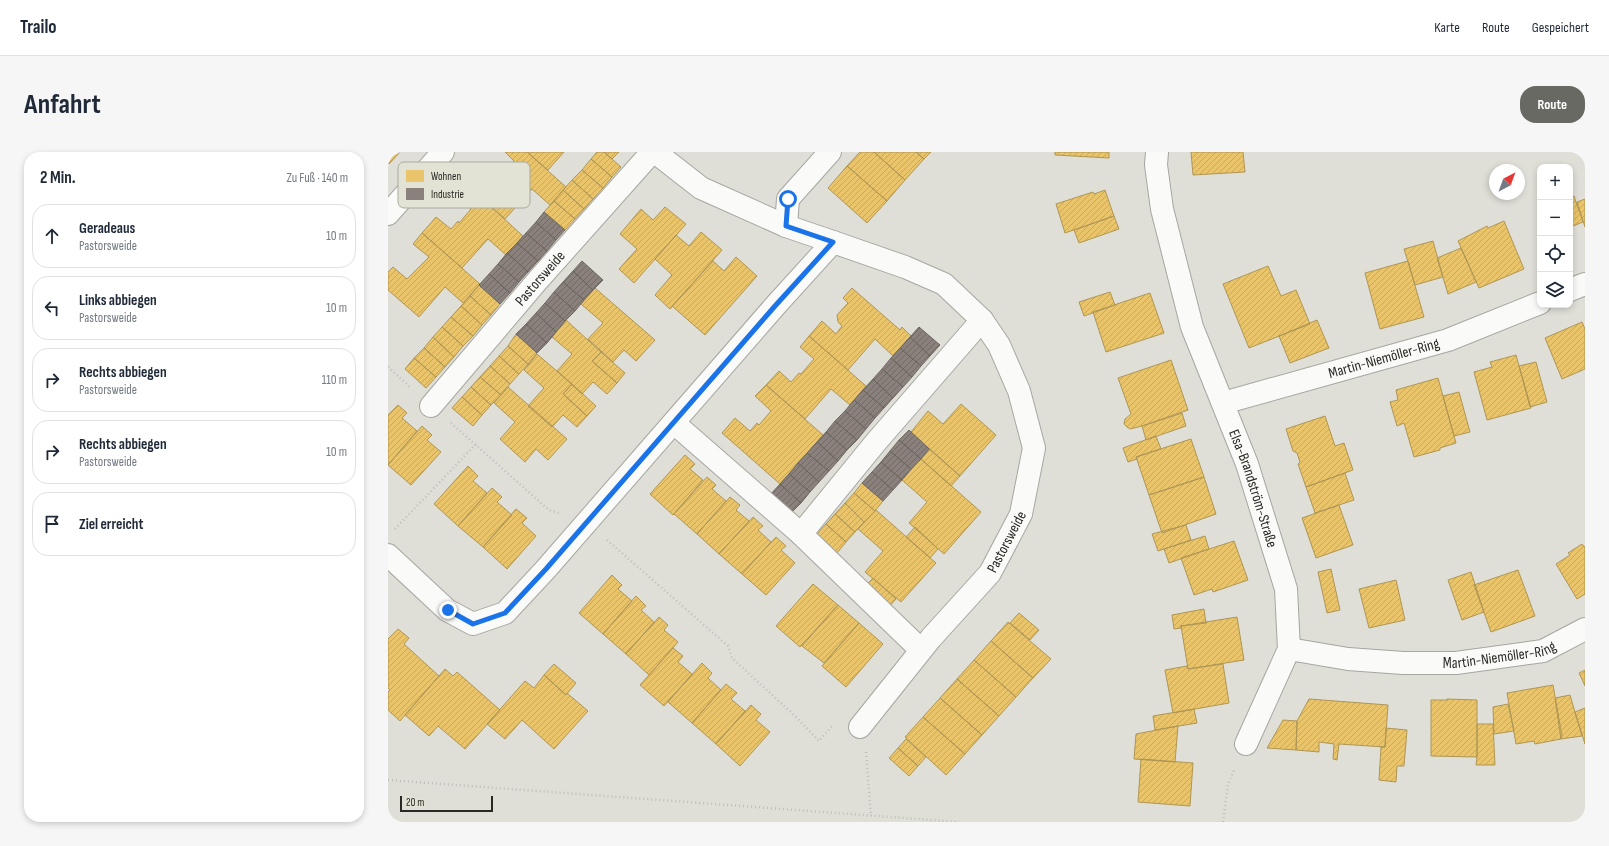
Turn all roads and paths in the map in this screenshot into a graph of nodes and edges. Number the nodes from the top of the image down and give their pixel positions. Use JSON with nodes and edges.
{"nodes":[{"id":1,"x":443,"y":152,"type":"edge"},
{"id":2,"x":654,"y":152,"type":"edge"},
{"id":3,"x":830,"y":152,"type":"edge"},
{"id":4,"x":1157,"y":152,"type":"edge"},
{"id":5,"x":434,"y":162,"type":"edge"},
{"id":6,"x":398,"y":203,"type":"edge"},
{"id":7,"x":388,"y":214,"type":"edge"},
{"id":8,"x":786,"y":226,"type":"junction"},
{"id":9,"x":833,"y":242,"type":"junction"},
{"id":10,"x":1585,"y":284,"type":"edge"},
{"id":11,"x":1573,"y":289,"type":"edge"},
{"id":12,"x":1537,"y":304,"type":"edge"},
{"id":13,"x":982,"y":320,"type":"junction"},
{"id":14,"x":388,"y":367,"type":"edge"},
{"id":15,"x":1223,"y":403,"type":"junction"},
{"id":16,"x":431,"y":406,"type":"junction"},
{"id":17,"x":674,"y":423,"type":"junction"},
{"id":18,"x":476,"y":444,"type":"junction"},
{"id":19,"x":587,"y":522,"type":"junction"},
{"id":20,"x":394,"y":530,"type":"dead end"},
{"id":21,"x":801,"y":534,"type":"junction"},
{"id":22,"x":388,"y":555,"type":"edge"},
{"id":23,"x":1585,"y":630,"type":"edge"},
{"id":24,"x":1289,"y":649,"type":"junction"},
{"id":25,"x":921,"y":650,"type":"junction"},
{"id":26,"x":860,"y":727,"type":"junction"},
{"id":27,"x":1246,"y":744,"type":"joint"},
{"id":28,"x":388,"y":780,"type":"edge"},
{"id":29,"x":870,"y":816,"type":"junction"},
{"id":30,"x":959,"y":822,"type":"edge"},
{"id":31,"x":1223,"y":822,"type":"edge"}],
"edges":[{"from":1,"to":5,"type":"street"},
{"from":2,"to":8,"type":"street","name":"Pastorsweide"},
{"from":2,"to":16,"type":"street","name":"Pastorsweide"},
{"from":3,"to":8,"type":"street"},
{"from":4,"to":15,"type":"street","name":"Elsa-Brandström-Straße"},
{"from":6,"to":7,"type":"street"},
{"from":8,"to":9,"type":"street","name":"Pastorsweide"},
{"from":9,"to":13,"type":"street","name":"Pastorsweide"},
{"from":9,"to":17,"type":"street"},
{"from":10,"to":11,"type":"street"},
{"from":12,"to":15,"type":"street","name":"Martin-Niemöller-Ring"},
{"from":13,"to":21,"type":"street"},
{"from":13,"to":25,"type":"street","name":"Pastorsweide"},
{"from":14,"to":16,"type":"path"},
{"from":15,"to":24,"type":"street","name":"Elsa-Brandström-Straße"},
{"from":16,"to":18,"type":"path"},
{"from":17,"to":19,"type":"street"},
{"from":17,"to":21,"type":"street"},
{"from":18,"to":19,"type":"path"},
{"from":18,"to":20,"type":"path"},
{"from":19,"to":22,"type":"street"},
{"from":19,"to":26,"type":"path"},
{"from":21,"to":25,"type":"street"},
{"from":23,"to":24,"type":"street","name":"Martin-Niemöller-Ring"},
{"from":24,"to":27,"type":"street","name":"Elsa-Brandström-Straße"},
{"from":25,"to":26,"type":"street","name":"Pastorsweide"},
{"from":26,"to":29,"type":"path"},
{"from":27,"to":31,"type":"path"},
{"from":28,"to":29,"type":"path"},
{"from":29,"to":30,"type":"path"}]}
